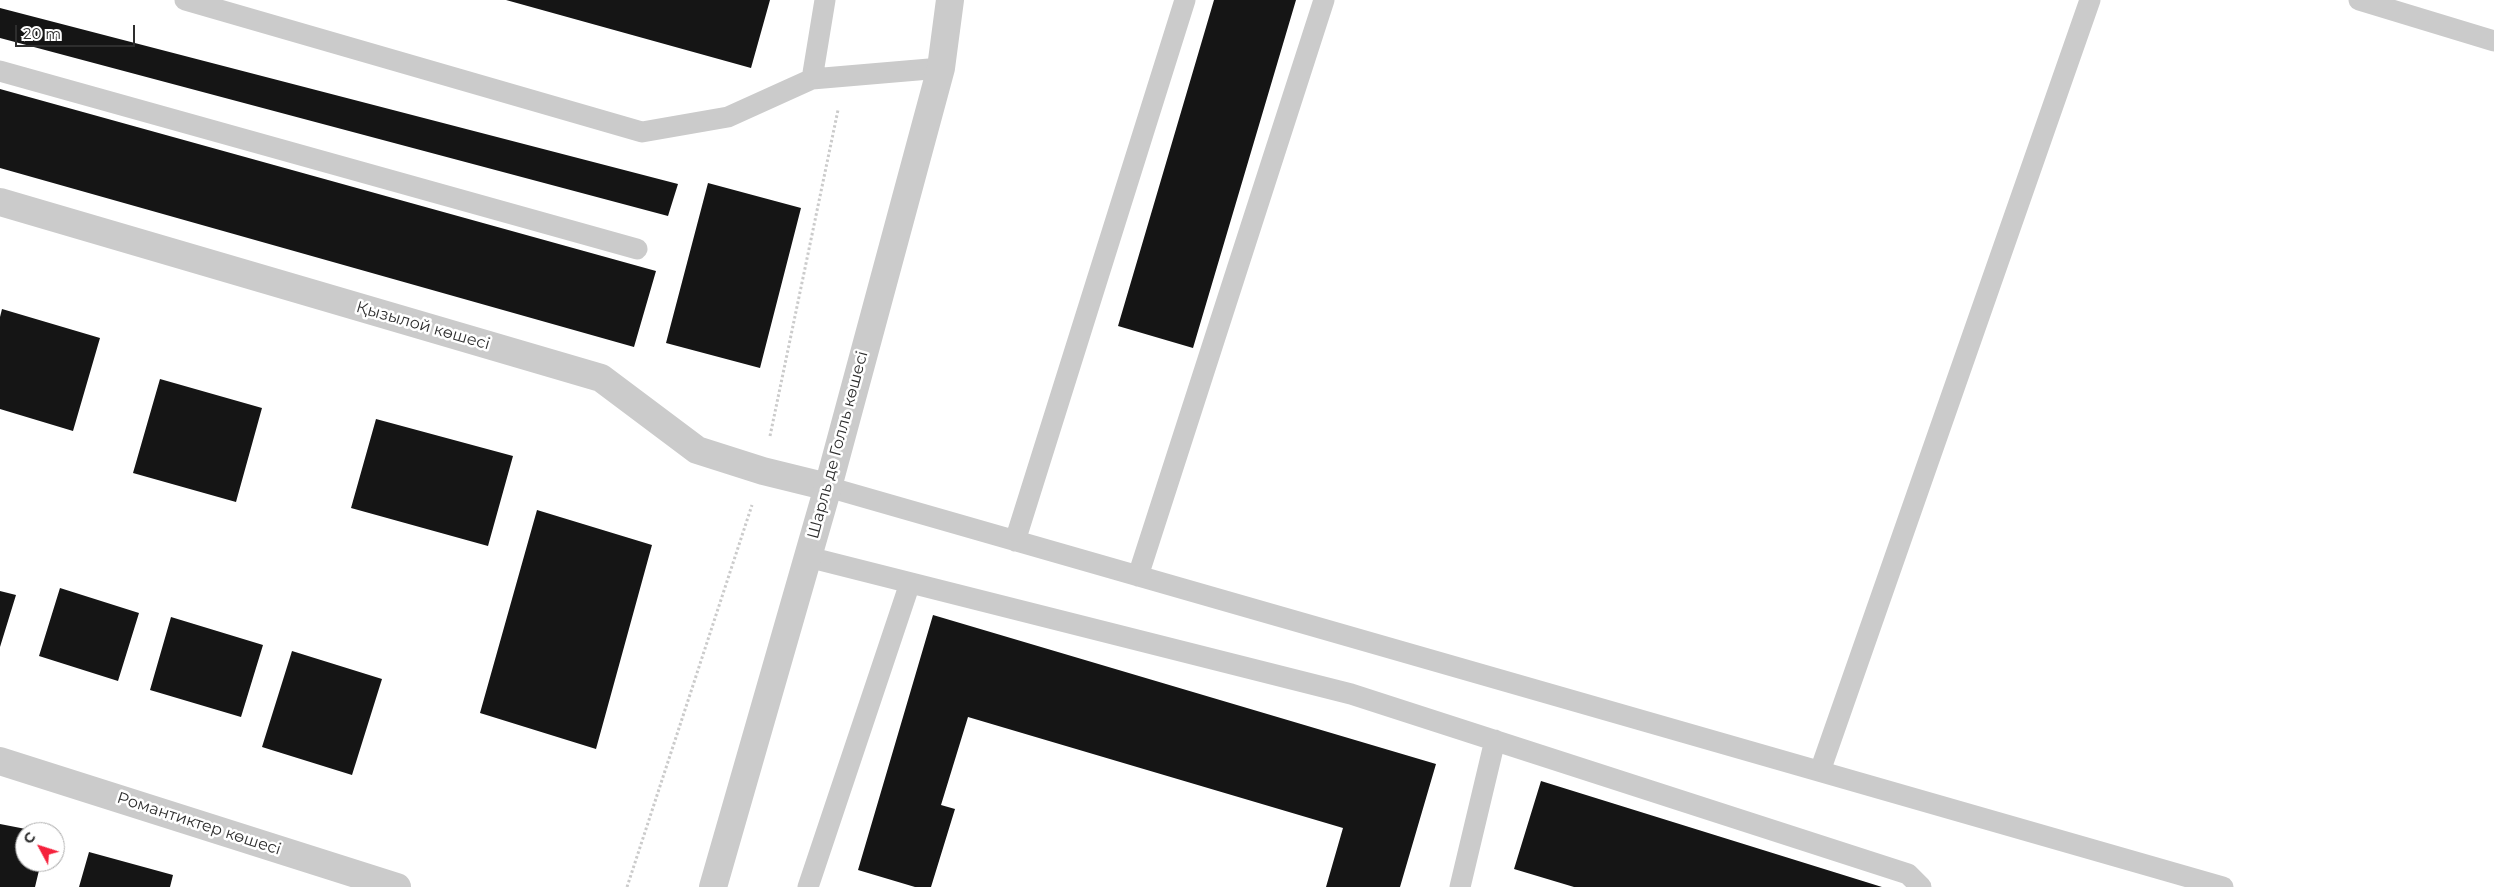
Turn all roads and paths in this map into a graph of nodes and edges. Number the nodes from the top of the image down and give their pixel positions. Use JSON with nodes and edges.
{"nodes":[{"id":1,"x":185,"y":0,"type":"edge"},
{"id":2,"x":825,"y":0,"type":"edge"},
{"id":3,"x":950,"y":0,"type":"edge"},
{"id":4,"x":1185,"y":0,"type":"edge"},
{"id":5,"x":1324,"y":0,"type":"edge"},
{"id":6,"x":2090,"y":0,"type":"edge"},
{"id":7,"x":2359,"y":0,"type":"edge"},
{"id":8,"x":2494,"y":41,"type":"edge"},
{"id":9,"x":941,"y":68,"type":"junction"},
{"id":10,"x":0,"y":71,"type":"edge"},
{"id":11,"x":845,"y":77,"type":"junction"},
{"id":12,"x":812,"y":79,"type":"junction"},
{"id":13,"x":0,"y":202,"type":"edge"},
{"id":14,"x":637,"y":249,"type":"dead end"},
{"id":15,"x":763,"y":471,"type":"junction"},
{"id":16,"x":828,"y":487,"type":"junction"},
{"id":17,"x":1015,"y":541,"type":"junction"},
{"id":18,"x":808,"y":557,"type":"junction"},
{"id":19,"x":1138,"y":576,"type":"junction"},
{"id":20,"x":910,"y":583,"type":"junction"},
{"id":21,"x":1496,"y":740,"type":"junction"},
{"id":22,"x":0,"y":761,"type":"edge"},
{"id":23,"x":1820,"y":771,"type":"junction"},
{"id":24,"x":398,"y":887,"type":"edge"},
{"id":25,"x":627,"y":887,"type":"edge"},
{"id":26,"x":713,"y":887,"type":"edge"},
{"id":27,"x":808,"y":887,"type":"edge"},
{"id":28,"x":1460,"y":887,"type":"edge"},
{"id":29,"x":1921,"y":887,"type":"edge"},
{"id":30,"x":2223,"y":887,"type":"edge"}],
"edges":[{"from":1,"to":12,"type":"lane"},
{"from":2,"to":12,"type":"lane"},
{"from":3,"to":9,"type":"street","name":"Шарль де Голль көшесі"},
{"from":4,"to":17,"type":"lane"},
{"from":5,"to":19,"type":"lane"},
{"from":6,"to":23,"type":"lane"},
{"from":7,"to":8,"type":"lane"},
{"from":9,"to":11,"type":"lane"},
{"from":9,"to":16,"type":"street","name":"Шарль де Голль көшесі"},
{"from":10,"to":14,"type":"lane"},
{"from":11,"to":12,"type":"lane"},
{"from":11,"to":15,"type":"path"},
{"from":13,"to":15,"type":"street","name":"Қызылой көшесі"},
{"from":15,"to":16,"type":"street","name":"Қызылой көшесі"},
{"from":15,"to":25,"type":"path"},
{"from":16,"to":17,"type":"lane"},
{"from":16,"to":18,"type":"street","name":"Шарль де Голль көшесі"},
{"from":17,"to":19,"type":"lane"},
{"from":18,"to":20,"type":"lane"},
{"from":18,"to":26,"type":"street","name":"Шарль де Голль көшесі"},
{"from":19,"to":23,"type":"lane"},
{"from":20,"to":21,"type":"lane"},
{"from":20,"to":27,"type":"lane"},
{"from":21,"to":28,"type":"lane"},
{"from":21,"to":29,"type":"lane"},
{"from":22,"to":24,"type":"street","name":"Романтиктер көшесі"},
{"from":23,"to":30,"type":"lane"}]}
